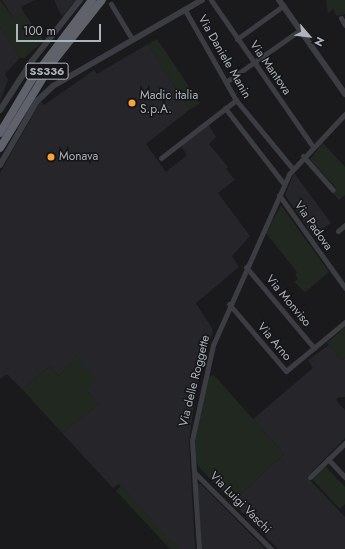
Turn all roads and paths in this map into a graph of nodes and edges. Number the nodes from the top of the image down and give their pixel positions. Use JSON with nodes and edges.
{"nodes":[{"id":1,"x":80,"y":0,"type":"edge"},
{"id":2,"x":92,"y":0,"type":"edge"},
{"id":3,"x":102,"y":0,"type":"edge"},
{"id":4,"x":202,"y":0,"type":"edge"},
{"id":5,"x":211,"y":0,"type":"edge"},
{"id":6,"x":279,"y":0,"type":"edge"},
{"id":7,"x":111,"y":4,"type":"dead end"},
{"id":8,"x":283,"y":6,"type":"junction"},
{"id":9,"x":185,"y":10,"type":"junction"},
{"id":10,"x":341,"y":18,"type":"dead end"},
{"id":11,"x":345,"y":25,"type":"edge"},
{"id":12,"x":300,"y":30,"type":"junction"},
{"id":13,"x":132,"y":39,"type":"junction"},
{"id":14,"x":238,"y":39,"type":"junction"},
{"id":15,"x":254,"y":62,"type":"junction"},
{"id":16,"x":226,"y":82,"type":"junction"},
{"id":17,"x":345,"y":94,"type":"edge"},
{"id":18,"x":236,"y":100,"type":"junction"},
{"id":19,"x":225,"y":108,"type":"junction"},
{"id":20,"x":0,"y":110,"type":"edge"},
{"id":21,"x":345,"y":114,"type":"edge"},
{"id":22,"x":0,"y":133,"type":"edge"},
{"id":23,"x":313,"y":147,"type":"junction"},
{"id":24,"x":0,"y":148,"type":"edge"},
{"id":25,"x":304,"y":156,"type":"junction"},
{"id":26,"x":161,"y":158,"type":"dead end"},
{"id":27,"x":0,"y":165,"type":"edge"},
{"id":28,"x":292,"y":168,"type":"junction"},
{"id":29,"x":284,"y":184,"type":"junction"},
{"id":30,"x":333,"y":190,"type":"dead end"},
{"id":31,"x":279,"y":195,"type":"junction"},
{"id":32,"x":345,"y":225,"type":"edge"},
{"id":33,"x":338,"y":231,"type":"dead end"},
{"id":34,"x":246,"y":267,"type":"junction"},
{"id":35,"x":345,"y":288,"type":"edge"},
{"id":36,"x":229,"y":304,"type":"junction"},
{"id":37,"x":345,"y":322,"type":"edge"},
{"id":38,"x":314,"y":348,"type":"junction"},
{"id":39,"x":345,"y":444,"type":"edge"},
{"id":40,"x":328,"y":460,"type":"junction"},
{"id":41,"x":194,"y":472,"type":"junction"},
{"id":42,"x":310,"y":477,"type":"dead end"},
{"id":43,"x":345,"y":477,"type":"edge"},
{"id":44,"x":198,"y":549,"type":"edge"},
{"id":45,"x":271,"y":549,"type":"edge"}],
"edges":[{"from":1,"to":20,"type":"street"},
{"from":2,"to":22,"type":"highway","number":"SS336"},
{"from":3,"to":24,"type":"highway","number":"SS336"},
{"from":4,"to":9,"type":"street"},
{"from":5,"to":14,"type":"street","name":"Via Mantova"},
{"from":6,"to":8,"type":"street"},
{"from":7,"to":13,"type":"street"},
{"from":8,"to":12,"type":"street"},
{"from":8,"to":14,"type":"street"},
{"from":9,"to":13,"type":"street"},
{"from":9,"to":16,"type":"street","name":"Via Daniele Manin"},
{"from":10,"to":11,"type":"street"},
{"from":12,"to":15,"type":"street"},
{"from":12,"to":17,"type":"street"},
{"from":13,"to":27,"type":"street"},
{"from":14,"to":15,"type":"street","name":"Via Mantova"},
{"from":15,"to":16,"type":"street"},
{"from":15,"to":23,"type":"street","name":"Via Mantova"},
{"from":16,"to":18,"type":"street","name":"Via Daniele Manin"},
{"from":18,"to":19,"type":"street"},
{"from":18,"to":28,"type":"street","name":"Via Daniele Manin"},
{"from":19,"to":26,"type":"street"},
{"from":19,"to":29,"type":"street"},
{"from":21,"to":23,"type":"street","name":"Via delle Roggette"},
{"from":23,"to":25,"type":"street","name":"Via delle Roggette"},
{"from":25,"to":28,"type":"street","name":"Via delle Roggette"},
{"from":25,"to":30,"type":"street"},
{"from":28,"to":29,"type":"street","name":"Via delle Roggette"},
{"from":29,"to":31,"type":"street","name":"Via delle Roggette"},
{"from":31,"to":34,"type":"street","name":"Via delle Roggette"},
{"from":31,"to":35,"type":"street","name":"Via Padova"},
{"from":32,"to":33,"type":"street"},
{"from":34,"to":36,"type":"street","name":"Via delle Roggette"},
{"from":34,"to":38,"type":"street","name":"Via Monviso"},
{"from":36,"to":38,"type":"street","name":"Via Arno"},
{"from":36,"to":41,"type":"street","name":"Via delle Roggette"},
{"from":37,"to":38,"type":"street","name":"Via Arno"},
{"from":39,"to":40,"type":"street"},
{"from":40,"to":42,"type":"street"},
{"from":40,"to":43,"type":"street"},
{"from":41,"to":44,"type":"street","name":"Via delle Roggette"},
{"from":41,"to":45,"type":"street","name":"Via Luigi Vaschi"}]}
